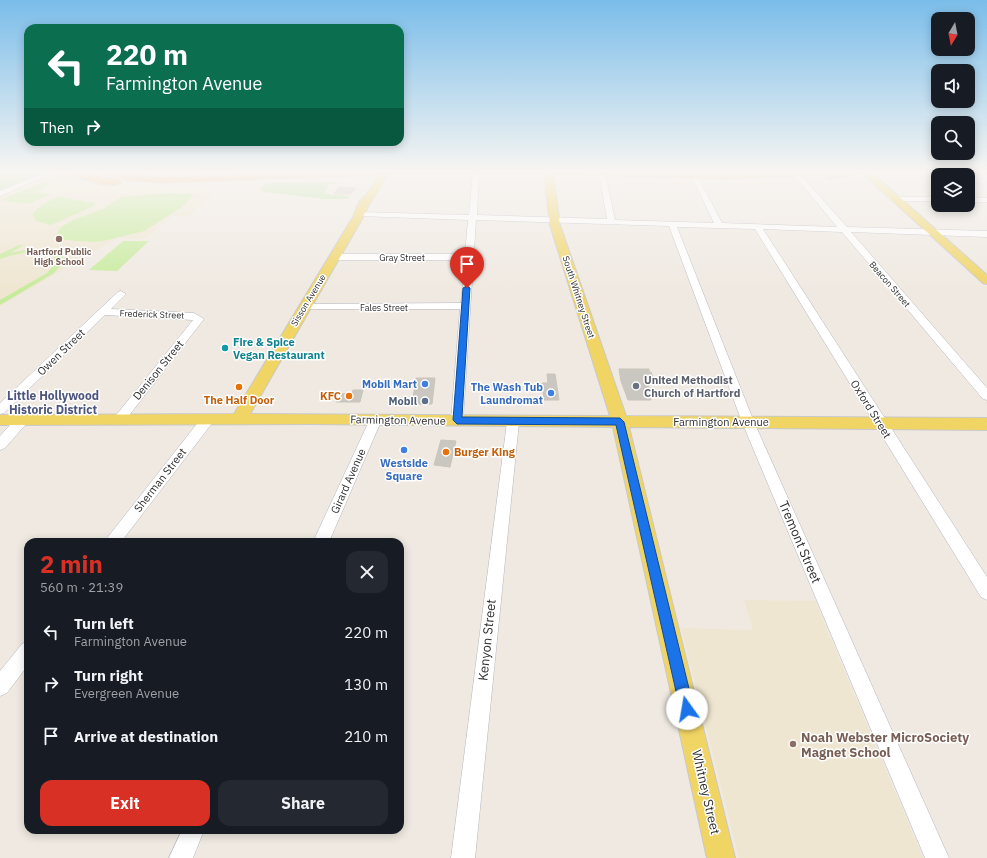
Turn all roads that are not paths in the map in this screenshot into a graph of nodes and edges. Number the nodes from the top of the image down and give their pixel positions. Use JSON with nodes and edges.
{"nodes":[{"id":1,"x":360,"y":211,"type":"edge"},
{"id":2,"x":473,"y":211,"type":"edge"},
{"id":3,"x":553,"y":211,"type":"edge"},
{"id":4,"x":609,"y":211,"type":"edge"},
{"id":5,"x":712,"y":211,"type":"edge"},
{"id":6,"x":827,"y":211,"type":"edge"},
{"id":7,"x":910,"y":211,"type":"edge"},
{"id":8,"x":359,"y":214,"type":"junction"},
{"id":9,"x":472,"y":217,"type":"junction"},
{"id":10,"x":554,"y":219,"type":"junction"},
{"id":11,"x":611,"y":221,"type":"junction"},
{"id":12,"x":672,"y":223,"type":"junction"},
{"id":13,"x":719,"y":225,"type":"junction"},
{"id":14,"x":757,"y":226,"type":"junction"},
{"id":15,"x":842,"y":229,"type":"junction"},
{"id":16,"x":932,"y":231,"type":"junction"},
{"id":17,"x":987,"y":234,"type":"edge"},
{"id":18,"x":334,"y":257,"type":"junction"},
{"id":19,"x":470,"y":257,"type":"junction"},
{"id":20,"x":982,"y":273,"type":"edge"},
{"id":21,"x":987,"y":281,"type":"edge"},
{"id":22,"x":121,"y":294,"type":"dead end"},
{"id":23,"x":465,"y":306,"type":"junction"},
{"id":24,"x":304,"y":307,"type":"junction"},
{"id":25,"x":102,"y":312,"type":"junction"},
{"id":26,"x":198,"y":321,"type":"joint"},
{"id":27,"x":987,"y":396,"type":"edge"},
{"id":28,"x":0,"y":410,"type":"edge"},
{"id":29,"x":119,"y":419,"type":"junction"},
{"id":30,"x":208,"y":419,"type":"junction"},
{"id":31,"x":239,"y":419,"type":"junction"},
{"id":32,"x":376,"y":419,"type":"junction"},
{"id":33,"x":0,"y":420,"type":"edge"},
{"id":34,"x":22,"y":420,"type":"junction"},
{"id":35,"x":457,"y":420,"type":"junction"},
{"id":36,"x":512,"y":422,"type":"junction"},
{"id":37,"x":620,"y":422,"type":"junction"},
{"id":38,"x":748,"y":422,"type":"junction"},
{"id":39,"x":880,"y":423,"type":"junction"},
{"id":40,"x":987,"y":424,"type":"edge"},
{"id":41,"x":0,"y":444,"type":"edge"},
{"id":42,"x":115,"y":538,"type":"edge"},
{"id":43,"x":323,"y":538,"type":"edge"},
{"id":44,"x":987,"y":592,"type":"edge"},
{"id":45,"x":24,"y":655,"type":"edge"},
{"id":46,"x":0,"y":686,"type":"edge"},
{"id":47,"x":191,"y":834,"type":"edge"},
{"id":48,"x":180,"y":858,"type":"edge"},
{"id":49,"x":463,"y":858,"type":"edge"},
{"id":50,"x":721,"y":858,"type":"edge"},
{"id":51,"x":937,"y":858,"type":"edge"}],
"edges":[{"from":1,"to":8,"type":"main road","name":"Sisson Avenue"},
{"from":2,"to":9,"type":"street"},
{"from":3,"to":10,"type":"main road","name":"South Whitney Street"},
{"from":4,"to":11,"type":"street"},
{"from":5,"to":13,"type":"street"},
{"from":6,"to":15,"type":"street","name":"Beacon Street"},
{"from":7,"to":16,"type":"main road"},
{"from":8,"to":9,"type":"street"},
{"from":8,"to":18,"type":"main road","name":"Sisson Avenue"},
{"from":9,"to":10,"type":"street"},
{"from":9,"to":19,"type":"street"},
{"from":10,"to":11,"type":"street"},
{"from":10,"to":37,"type":"main road","name":"South Whitney Street"},
{"from":11,"to":12,"type":"street"},
{"from":12,"to":13,"type":"street"},
{"from":12,"to":38,"type":"street","name":"Tremont Street"},
{"from":13,"to":14,"type":"street"},
{"from":14,"to":15,"type":"street"},
{"from":14,"to":39,"type":"street","name":"Oxford Street"},
{"from":15,"to":16,"type":"street"},
{"from":15,"to":27,"type":"street","name":"Beacon Street"},
{"from":16,"to":17,"type":"street"},
{"from":16,"to":20,"type":"main road"},
{"from":18,"to":19,"type":"street","name":"Gray Street"},
{"from":18,"to":24,"type":"main road","name":"Sisson Avenue"},
{"from":19,"to":23,"type":"street"},
{"from":20,"to":21,"type":"main road"},
{"from":22,"to":25,"type":"street","name":"Owen Street"},
{"from":23,"to":24,"type":"street","name":"Fales Street"},
{"from":23,"to":35,"type":"street"},
{"from":24,"to":31,"type":"main road","name":"Sisson Avenue"},
{"from":25,"to":26,"type":"street","name":"Frederick Street"},
{"from":25,"to":28,"type":"street","name":"Owen Street"},
{"from":26,"to":29,"type":"street","name":"Denison Street"},
{"from":29,"to":30,"type":"main road","name":"Farmington Avenue"},
{"from":29,"to":34,"type":"main road","name":"Farmington Avenue"},
{"from":30,"to":31,"type":"main road","name":"Farmington Avenue"},
{"from":30,"to":42,"type":"street","name":"Sherman Street"},
{"from":31,"to":32,"type":"main road","name":"Farmington Avenue"},
{"from":32,"to":35,"type":"main road","name":"Farmington Avenue"},
{"from":32,"to":43,"type":"street","name":"Girard Avenue"},
{"from":33,"to":34,"type":"main road","name":"Farmington Avenue"},
{"from":34,"to":41,"type":"street"},
{"from":35,"to":36,"type":"main road","name":"Farmington Avenue"},
{"from":36,"to":37,"type":"main road","name":"Farmington Avenue"},
{"from":36,"to":49,"type":"street","name":"Kenyon Street"},
{"from":37,"to":38,"type":"main road","name":"Farmington Avenue"},
{"from":37,"to":50,"type":"main road","name":"Whitney Street"},
{"from":38,"to":39,"type":"main road","name":"Farmington Avenue"},
{"from":38,"to":51,"type":"street","name":"Tremont Street"},
{"from":39,"to":40,"type":"main road","name":"Farmington Avenue"},
{"from":39,"to":44,"type":"street","name":"Oxford Street"},
{"from":45,"to":46,"type":"street"},
{"from":47,"to":48,"type":"street"}]}
